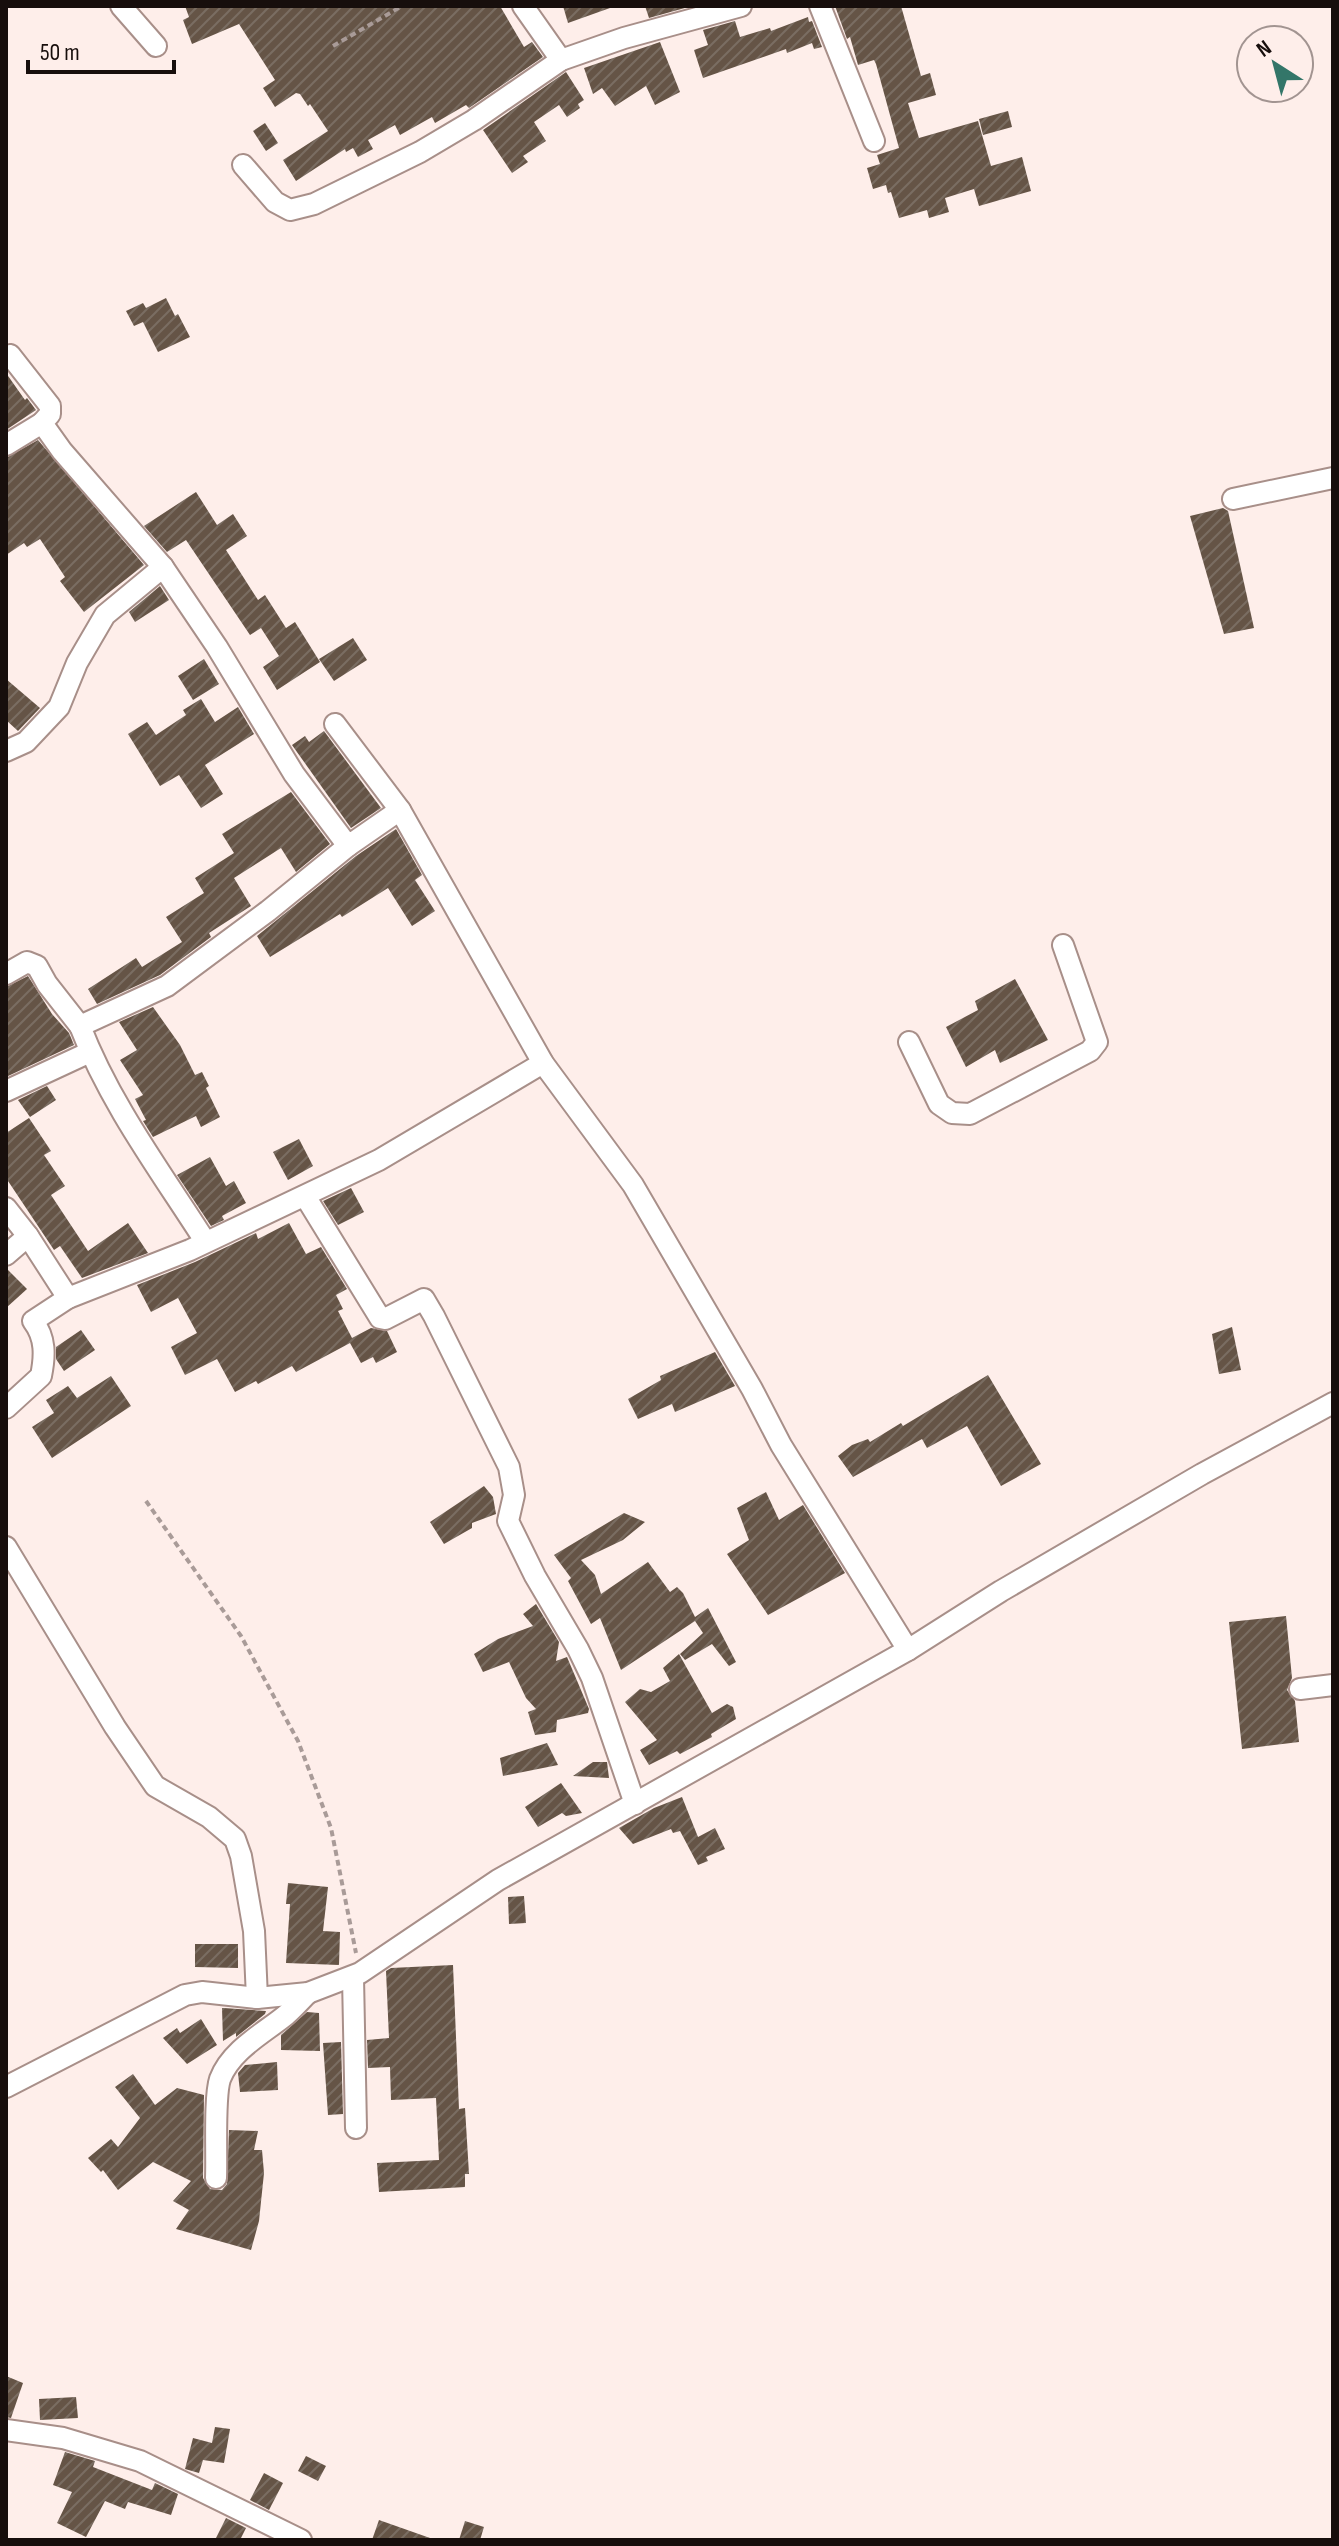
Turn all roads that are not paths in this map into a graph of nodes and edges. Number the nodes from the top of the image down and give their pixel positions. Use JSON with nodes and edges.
{"nodes":[{"id":1,"x":121,"y":6,"type":"edge"},
{"id":2,"x":523,"y":6,"type":"edge"},
{"id":3,"x":741,"y":6,"type":"edge"},
{"id":4,"x":820,"y":6,"type":"edge"},
{"id":5,"x":156,"y":46,"type":"dead end"},
{"id":6,"x":561,"y":60,"type":"junction"},
{"id":7,"x":874,"y":141,"type":"dead end"},
{"id":8,"x":243,"y":165,"type":"dead end"},
{"id":9,"x":10,"y":355,"type":"dead end"},
{"id":10,"x":42,"y":423,"type":"junction"},
{"id":11,"x":6,"y":445,"type":"edge"},
{"id":12,"x":1333,"y":478,"type":"edge"},
{"id":13,"x":1233,"y":499,"type":"dead end"},
{"id":14,"x":163,"y":567,"type":"junction"},
{"id":15,"x":335,"y":724,"type":"dead end"},
{"id":16,"x":6,"y":751,"type":"edge"},
{"id":17,"x":400,"y":810,"type":"junction"},
{"id":18,"x":348,"y":846,"type":"junction"},
{"id":19,"x":1063,"y":945,"type":"dead end"},
{"id":20,"x":6,"y":974,"type":"edge"},
{"id":21,"x":80,"y":1026,"type":"junction"},
{"id":22,"x":909,"y":1042,"type":"dead end"},
{"id":23,"x":90,"y":1052,"type":"junction"},
{"id":24,"x":543,"y":1063,"type":"junction"},
{"id":25,"x":6,"y":1091,"type":"edge"},
{"id":26,"x":305,"y":1196,"type":"junction"},
{"id":27,"x":6,"y":1208,"type":"edge"},
{"id":28,"x":28,"y":1236,"type":"junction"},
{"id":29,"x":205,"y":1241,"type":"junction"},
{"id":30,"x":6,"y":1255,"type":"edge"},
{"id":31,"x":68,"y":1298,"type":"junction"},
{"id":32,"x":1333,"y":1403,"type":"edge"},
{"id":33,"x":6,"y":1408,"type":"edge"},
{"id":34,"x":6,"y":1547,"type":"edge"},
{"id":35,"x":908,"y":1650,"type":"junction"},
{"id":36,"x":1333,"y":1685,"type":"edge"},
{"id":37,"x":1300,"y":1689,"type":"dead end"},
{"id":38,"x":635,"y":1804,"type":"junction"},
{"id":39,"x":357,"y":1975,"type":"junction"},
{"id":40,"x":308,"y":1993,"type":"junction"},
{"id":41,"x":257,"y":1998,"type":"junction"},
{"id":42,"x":6,"y":2087,"type":"edge"},
{"id":43,"x":356,"y":2128,"type":"dead end"},
{"id":44,"x":216,"y":2178,"type":"dead end"},
{"id":45,"x":6,"y":2430,"type":"edge"},
{"id":46,"x":301,"y":2540,"type":"edge"}],
"edges":[{"from":1,"to":5,"type":"street"},
{"from":2,"to":6,"type":"street"},
{"from":3,"to":6,"type":"street"},
{"from":4,"to":7,"type":"street"},
{"from":6,"to":8,"type":"street"},
{"from":9,"to":10,"type":"street"},
{"from":10,"to":11,"type":"street"},
{"from":10,"to":14,"type":"street"},
{"from":12,"to":13,"type":"street"},
{"from":14,"to":16,"type":"street"},
{"from":14,"to":18,"type":"street"},
{"from":15,"to":17,"type":"street"},
{"from":17,"to":18,"type":"street"},
{"from":17,"to":24,"type":"street"},
{"from":18,"to":21,"type":"street"},
{"from":19,"to":22,"type":"street"},
{"from":20,"to":21,"type":"street"},
{"from":21,"to":23,"type":"street"},
{"from":23,"to":25,"type":"street"},
{"from":23,"to":29,"type":"street"},
{"from":24,"to":26,"type":"street"},
{"from":24,"to":35,"type":"street"},
{"from":26,"to":29,"type":"street"},
{"from":26,"to":38,"type":"street"},
{"from":27,"to":28,"type":"street"},
{"from":28,"to":30,"type":"street"},
{"from":28,"to":31,"type":"street"},
{"from":29,"to":31,"type":"street"},
{"from":31,"to":33,"type":"street"},
{"from":32,"to":35,"type":"street"},
{"from":34,"to":41,"type":"street"},
{"from":35,"to":38,"type":"street"},
{"from":36,"to":37,"type":"street"},
{"from":38,"to":39,"type":"street"},
{"from":39,"to":40,"type":"street"},
{"from":39,"to":43,"type":"street"},
{"from":40,"to":41,"type":"street"},
{"from":40,"to":44,"type":"street"},
{"from":41,"to":42,"type":"street"},
{"from":45,"to":46,"type":"street"}]}
